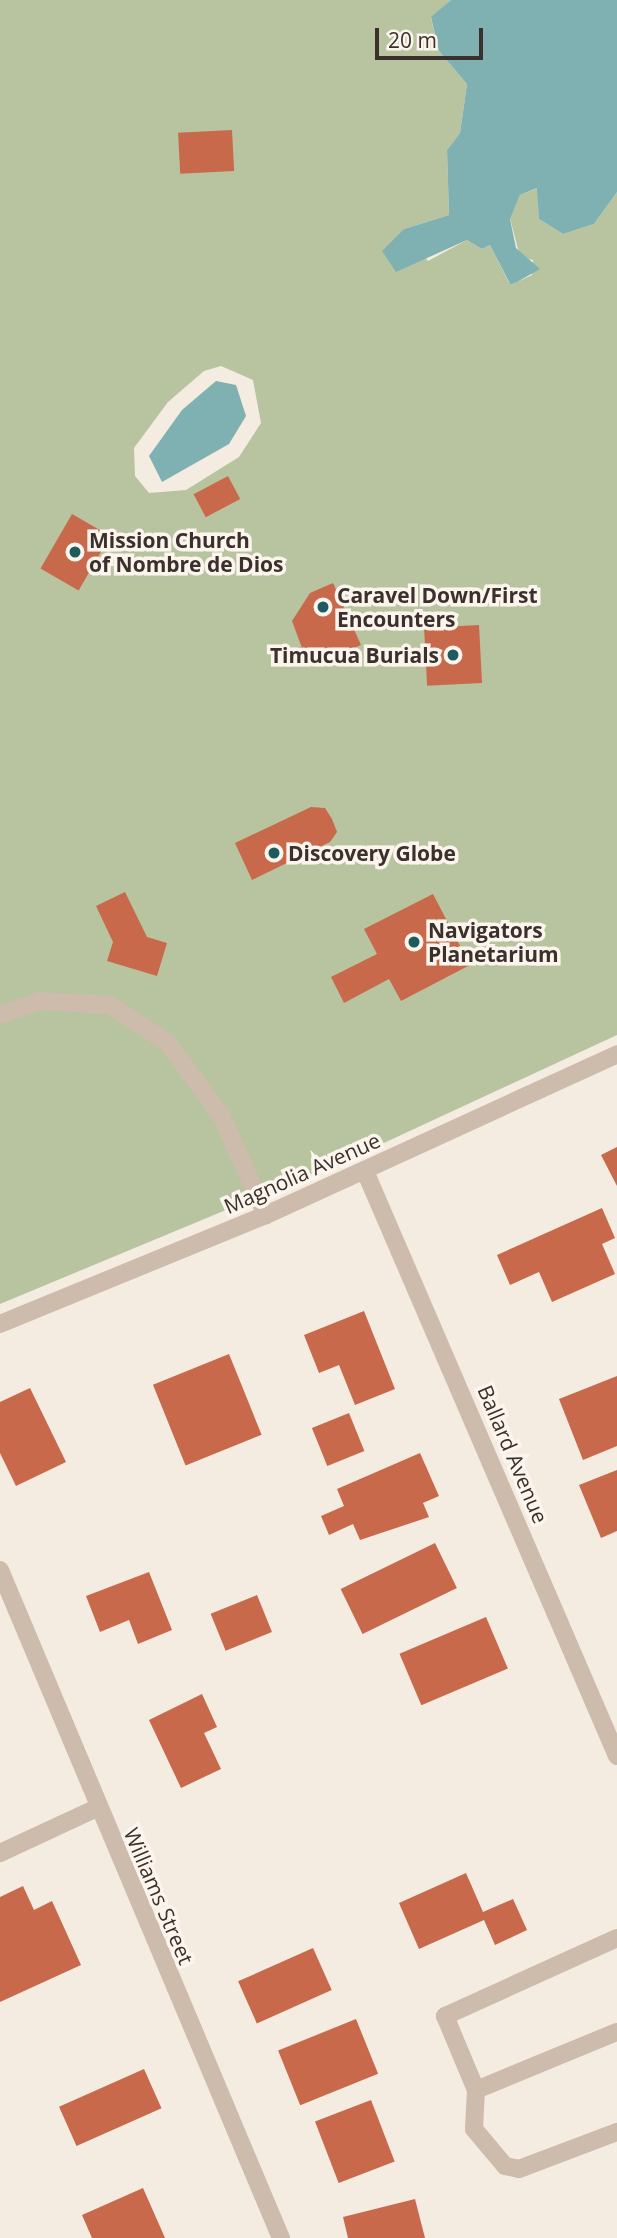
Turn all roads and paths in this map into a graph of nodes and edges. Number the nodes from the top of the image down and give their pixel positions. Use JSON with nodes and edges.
{"nodes":[{"id":1,"x":0,"y":1015,"type":"edge"},
{"id":2,"x":617,"y":1054,"type":"edge"},
{"id":3,"x":365,"y":1171,"type":"junction"},
{"id":4,"x":266,"y":1215,"type":"junction"},
{"id":5,"x":0,"y":1324,"type":"edge"},
{"id":6,"x":0,"y":1570,"type":"edge"},
{"id":7,"x":617,"y":1756,"type":"edge"},
{"id":8,"x":97,"y":1808,"type":"junction"},
{"id":9,"x":0,"y":1853,"type":"edge"},
{"id":10,"x":617,"y":1938,"type":"edge"},
{"id":11,"x":617,"y":2032,"type":"edge"},
{"id":12,"x":476,"y":2090,"type":"junction"},
{"id":13,"x":617,"y":2132,"type":"edge"},
{"id":14,"x":281,"y":2238,"type":"edge"}],
"edges":[{"from":1,"to":4,"type":"street"},
{"from":2,"to":3,"type":"street","name":"Magnolia Avenue"},
{"from":3,"to":4,"type":"street","name":"Magnolia Avenue"},
{"from":3,"to":7,"type":"street","name":"Ballard Avenue"},
{"from":4,"to":5,"type":"street","name":"Magnolia Avenue"},
{"from":6,"to":8,"type":"street","name":"Williams Street"},
{"from":8,"to":9,"type":"street"},
{"from":8,"to":14,"type":"street","name":"Williams Street"},
{"from":10,"to":12,"type":"street"},
{"from":11,"to":12,"type":"street"},
{"from":12,"to":13,"type":"street"}]}
